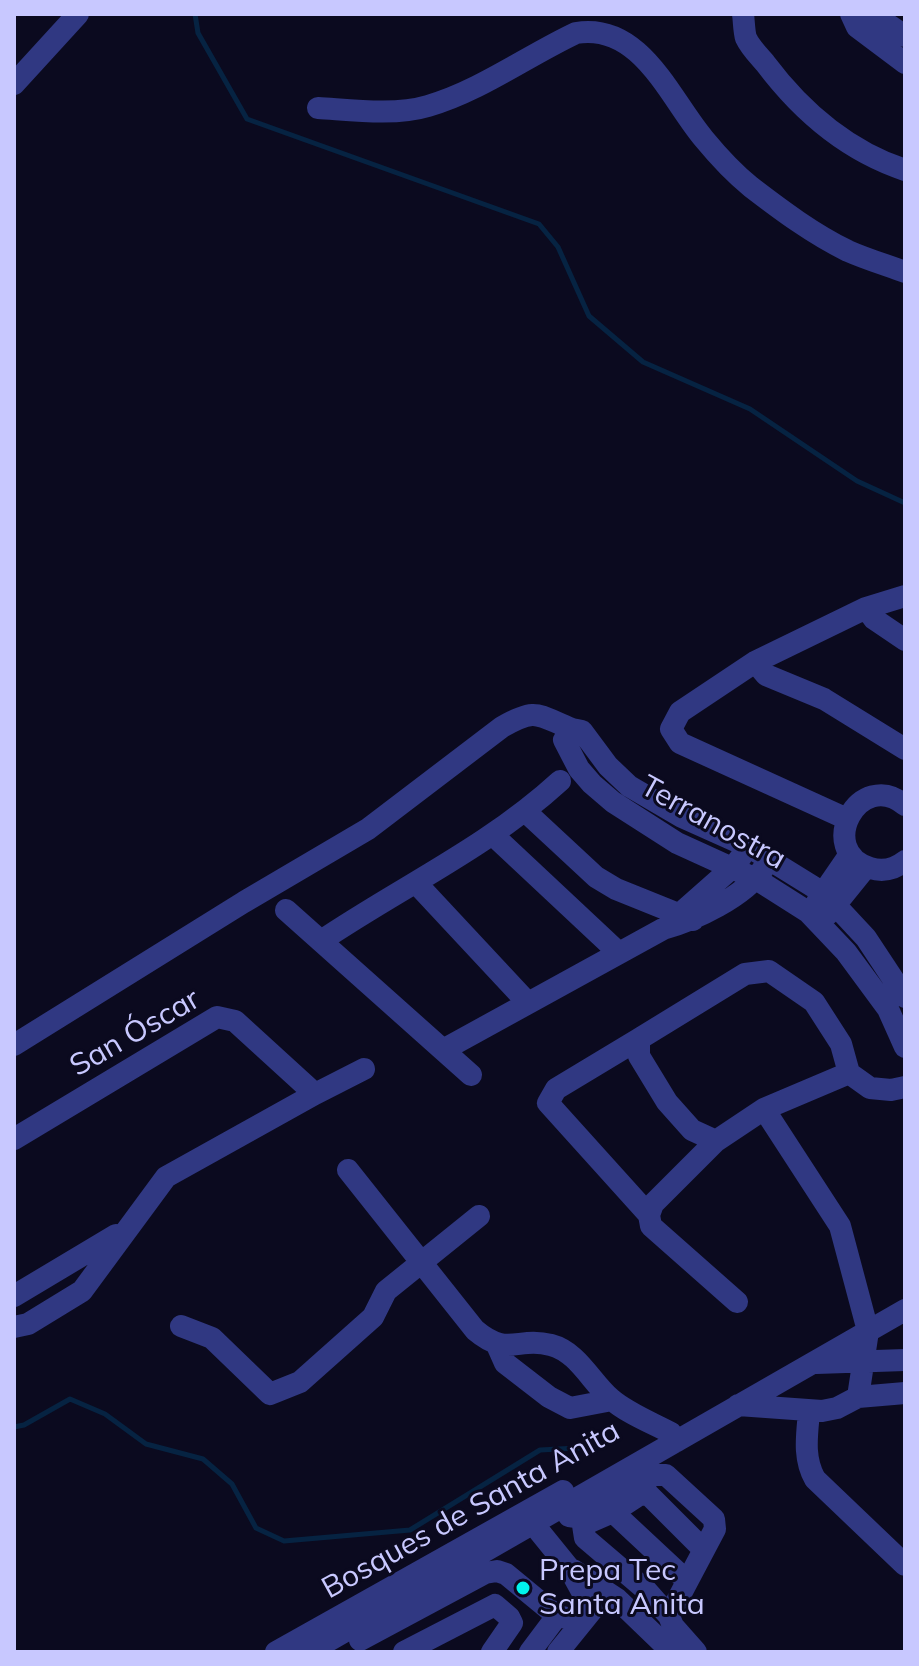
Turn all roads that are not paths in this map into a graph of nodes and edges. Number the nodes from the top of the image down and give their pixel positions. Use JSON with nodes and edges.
{"nodes":[{"id":1,"x":78,"y":14,"type":"edge"},
{"id":2,"x":743,"y":14,"type":"edge"},
{"id":3,"x":851,"y":14,"type":"edge"},
{"id":4,"x":873,"y":14,"type":"edge"},
{"id":5,"x":905,"y":36,"type":"edge"},
{"id":6,"x":905,"y":63,"type":"edge"},
{"id":7,"x":14,"y":84,"type":"edge"},
{"id":8,"x":318,"y":108,"type":"dead end"},
{"id":9,"x":905,"y":170,"type":"edge"},
{"id":10,"x":905,"y":272,"type":"edge"},
{"id":11,"x":905,"y":596,"type":"edge"},
{"id":12,"x":866,"y":608,"type":"junction"},
{"id":13,"x":905,"y":640,"type":"edge"},
{"id":14,"x":755,"y":662,"type":"junction"},
{"id":15,"x":572,"y":729,"type":"junction"},
{"id":16,"x":905,"y":749,"type":"edge"},
{"id":17,"x":560,"y":781,"type":"dead end"},
{"id":18,"x":905,"y":805,"type":"edge"},
{"id":19,"x":526,"y":812,"type":"junction"},
{"id":20,"x":847,"y":819,"type":"junction"},
{"id":21,"x":493,"y":835,"type":"junction"},
{"id":22,"x":749,"y":847,"type":"junction"},
{"id":23,"x":770,"y":859,"type":"junction"},
{"id":24,"x":858,"y":860,"type":"junction"},
{"id":25,"x":904,"y":865,"type":"edge"},
{"id":26,"x":733,"y":867,"type":"junction"},
{"id":27,"x":756,"y":879,"type":"junction"},
{"id":28,"x":417,"y":884,"type":"junction"},
{"id":29,"x":831,"y":900,"type":"junction"},
{"id":30,"x":286,"y":910,"type":"dead end"},
{"id":31,"x":687,"y":916,"type":"junction"},
{"id":32,"x":814,"y":918,"type":"junction"},
{"id":33,"x":321,"y":941,"type":"junction"},
{"id":34,"x":619,"y":953,"type":"junction"},
{"id":35,"x":905,"y":997,"type":"edge"},
{"id":36,"x":528,"y":1003,"type":"junction"},
{"id":37,"x":639,"y":1039,"type":"junction"},
{"id":38,"x":14,"y":1045,"type":"edge"},
{"id":39,"x":905,"y":1047,"type":"edge"},
{"id":40,"x":443,"y":1050,"type":"junction"},
{"id":41,"x":364,"y":1069,"type":"dead end"},
{"id":42,"x":849,"y":1073,"type":"junction"},
{"id":43,"x":471,"y":1075,"type":"dead end"},
{"id":44,"x":905,"y":1087,"type":"edge"},
{"id":45,"x":315,"y":1094,"type":"junction"},
{"id":46,"x":764,"y":1109,"type":"junction"},
{"id":47,"x":14,"y":1139,"type":"edge"},
{"id":48,"x":716,"y":1141,"type":"junction"},
{"id":49,"x":348,"y":1170,"type":"dead end"},
{"id":50,"x":649,"y":1215,"type":"junction"},
{"id":51,"x":479,"y":1216,"type":"dead end"},
{"id":52,"x":125,"y":1229,"type":"junction"},
{"id":53,"x":420,"y":1261,"type":"junction"},
{"id":54,"x":14,"y":1296,"type":"edge"},
{"id":55,"x":737,"y":1302,"type":"dead end"},
{"id":56,"x":905,"y":1310,"type":"edge"},
{"id":57,"x":181,"y":1326,"type":"dead end"},
{"id":58,"x":14,"y":1327,"type":"edge"},
{"id":59,"x":868,"y":1331,"type":"junction"},
{"id":60,"x":497,"y":1345,"type":"junction"},
{"id":61,"x":905,"y":1360,"type":"edge"},
{"id":62,"x":863,"y":1361,"type":"junction"},
{"id":63,"x":811,"y":1364,"type":"junction"},
{"id":64,"x":905,"y":1393,"type":"edge"},
{"id":65,"x":858,"y":1397,"type":"junction"},
{"id":66,"x":612,"y":1400,"type":"junction"},
{"id":67,"x":737,"y":1405,"type":"junction"},
{"id":68,"x":809,"y":1412,"type":"junction"},
{"id":69,"x":674,"y":1437,"type":"junction"},
{"id":70,"x":613,"y":1512,"type":"junction"},
{"id":71,"x":554,"y":1513,"type":"junction"},
{"id":72,"x":528,"y":1519,"type":"junction"},
{"id":73,"x":704,"y":1550,"type":"junction"},
{"id":74,"x":905,"y":1565,"type":"edge"},
{"id":75,"x":569,"y":1568,"type":"junction"},
{"id":76,"x":687,"y":1581,"type":"junction"},
{"id":77,"x":617,"y":1599,"type":"junction"},
{"id":78,"x":557,"y":1616,"type":"junction"},
{"id":79,"x":588,"y":1616,"type":"junction"},
{"id":80,"x":669,"y":1616,"type":"junction"},
{"id":81,"x":318,"y":1648,"type":"edge"},
{"id":82,"x":415,"y":1650,"type":"edge"},
{"id":83,"x":276,"y":1652,"type":"edge"},
{"id":84,"x":492,"y":1652,"type":"edge"},
{"id":85,"x":530,"y":1652,"type":"edge"},
{"id":86,"x":558,"y":1652,"type":"edge"},
{"id":87,"x":672,"y":1652,"type":"edge"},
{"id":88,"x":696,"y":1652,"type":"edge"}],
"edges":[{"from":1,"to":7,"type":"street"},
{"from":2,"to":9,"type":"street"},
{"from":3,"to":6,"type":"street"},
{"from":4,"to":5,"type":"street"},
{"from":8,"to":10,"type":"street"},
{"from":11,"to":12,"type":"street"},
{"from":12,"to":13,"type":"street"},
{"from":12,"to":14,"type":"street"},
{"from":14,"to":16,"type":"street"},
{"from":14,"to":20,"type":"street"},
{"from":15,"to":22,"type":"street","name":"Terranostra"},
{"from":15,"to":26,"type":"street","name":"Terranostra"},
{"from":15,"to":38,"type":"street"},
{"from":17,"to":19,"type":"street"},
{"from":18,"to":20,"type":"street"},
{"from":19,"to":21,"type":"street"},
{"from":19,"to":31,"type":"street"},
{"from":20,"to":24,"type":"street"},
{"from":21,"to":28,"type":"street"},
{"from":21,"to":34,"type":"street"},
{"from":22,"to":23,"type":"street","name":"Terranostra"},
{"from":22,"to":26,"type":"street"},
{"from":23,"to":27,"type":"street"},
{"from":23,"to":29,"type":"street","name":"Terranostra"},
{"from":24,"to":25,"type":"street"},
{"from":24,"to":29,"type":"street"},
{"from":26,"to":27,"type":"street","name":"Terranostra"},
{"from":26,"to":31,"type":"street"},
{"from":27,"to":31,"type":"street"},
{"from":27,"to":32,"type":"street","name":"Terranostra"},
{"from":28,"to":33,"type":"street"},
{"from":28,"to":36,"type":"street"},
{"from":29,"to":32,"type":"street"},
{"from":29,"to":35,"type":"street","name":"Terranostra"},
{"from":30,"to":33,"type":"street"},
{"from":31,"to":34,"type":"street"},
{"from":32,"to":39,"type":"street","name":"Terranostra"},
{"from":33,"to":40,"type":"street"},
{"from":34,"to":36,"type":"street"},
{"from":36,"to":40,"type":"street"},
{"from":37,"to":42,"type":"street"},
{"from":37,"to":48,"type":"street"},
{"from":37,"to":50,"type":"street"},
{"from":40,"to":43,"type":"street"},
{"from":41,"to":45,"type":"street"},
{"from":42,"to":44,"type":"street"},
{"from":42,"to":46,"type":"street"},
{"from":45,"to":47,"type":"street","name":"San Óscar"},
{"from":45,"to":52,"type":"street"},
{"from":46,"to":48,"type":"street"},
{"from":46,"to":59,"type":"street"},
{"from":48,"to":50,"type":"street"},
{"from":49,"to":53,"type":"street"},
{"from":50,"to":55,"type":"street"},
{"from":51,"to":53,"type":"street"},
{"from":52,"to":54,"type":"street"},
{"from":52,"to":58,"type":"street"},
{"from":53,"to":57,"type":"street"},
{"from":53,"to":60,"type":"street"},
{"from":56,"to":59,"type":"street","name":"Bosques de Santa Anita"},
{"from":59,"to":62,"type":"street"},
{"from":59,"to":63,"type":"street","name":"Bosques de Santa Anita"},
{"from":60,"to":66,"type":"street"},
{"from":60,"to":66,"type":"street"},
{"from":61,"to":62,"type":"street"},
{"from":62,"to":63,"type":"street"},
{"from":62,"to":65,"type":"street"},
{"from":63,"to":67,"type":"street","name":"Bosques de Santa Anita"},
{"from":64,"to":65,"type":"street"},
{"from":65,"to":68,"type":"street"},
{"from":66,"to":69,"type":"street"},
{"from":67,"to":68,"type":"street"},
{"from":67,"to":69,"type":"street","name":"Bosques de Santa Anita"},
{"from":68,"to":74,"type":"street"},
{"from":69,"to":71,"type":"street","name":"Bosques de Santa Anita"},
{"from":69,"to":72,"type":"street","name":"Bosques de Santa Anita"},
{"from":70,"to":73,"type":"street"},
{"from":70,"to":76,"type":"street"},
{"from":70,"to":80,"type":"street"},
{"from":71,"to":72,"type":"street","name":"Bosques de Santa Anita"},
{"from":71,"to":73,"type":"street"},
{"from":72,"to":75,"type":"street"},
{"from":72,"to":81,"type":"street","name":"Bosques de Santa Anita"},
{"from":73,"to":76,"type":"street"},
{"from":75,"to":77,"type":"street"},
{"from":75,"to":79,"type":"street"},
{"from":76,"to":80,"type":"street"},
{"from":77,"to":79,"type":"street"},
{"from":77,"to":87,"type":"street"},
{"from":78,"to":79,"type":"street"},
{"from":78,"to":81,"type":"street"},
{"from":78,"to":85,"type":"street"},
{"from":79,"to":86,"type":"street"},
{"from":80,"to":88,"type":"street"},
{"from":81,"to":83,"type":"street","name":"Bosques de Santa Anita"},
{"from":82,"to":84,"type":"street"}]}
